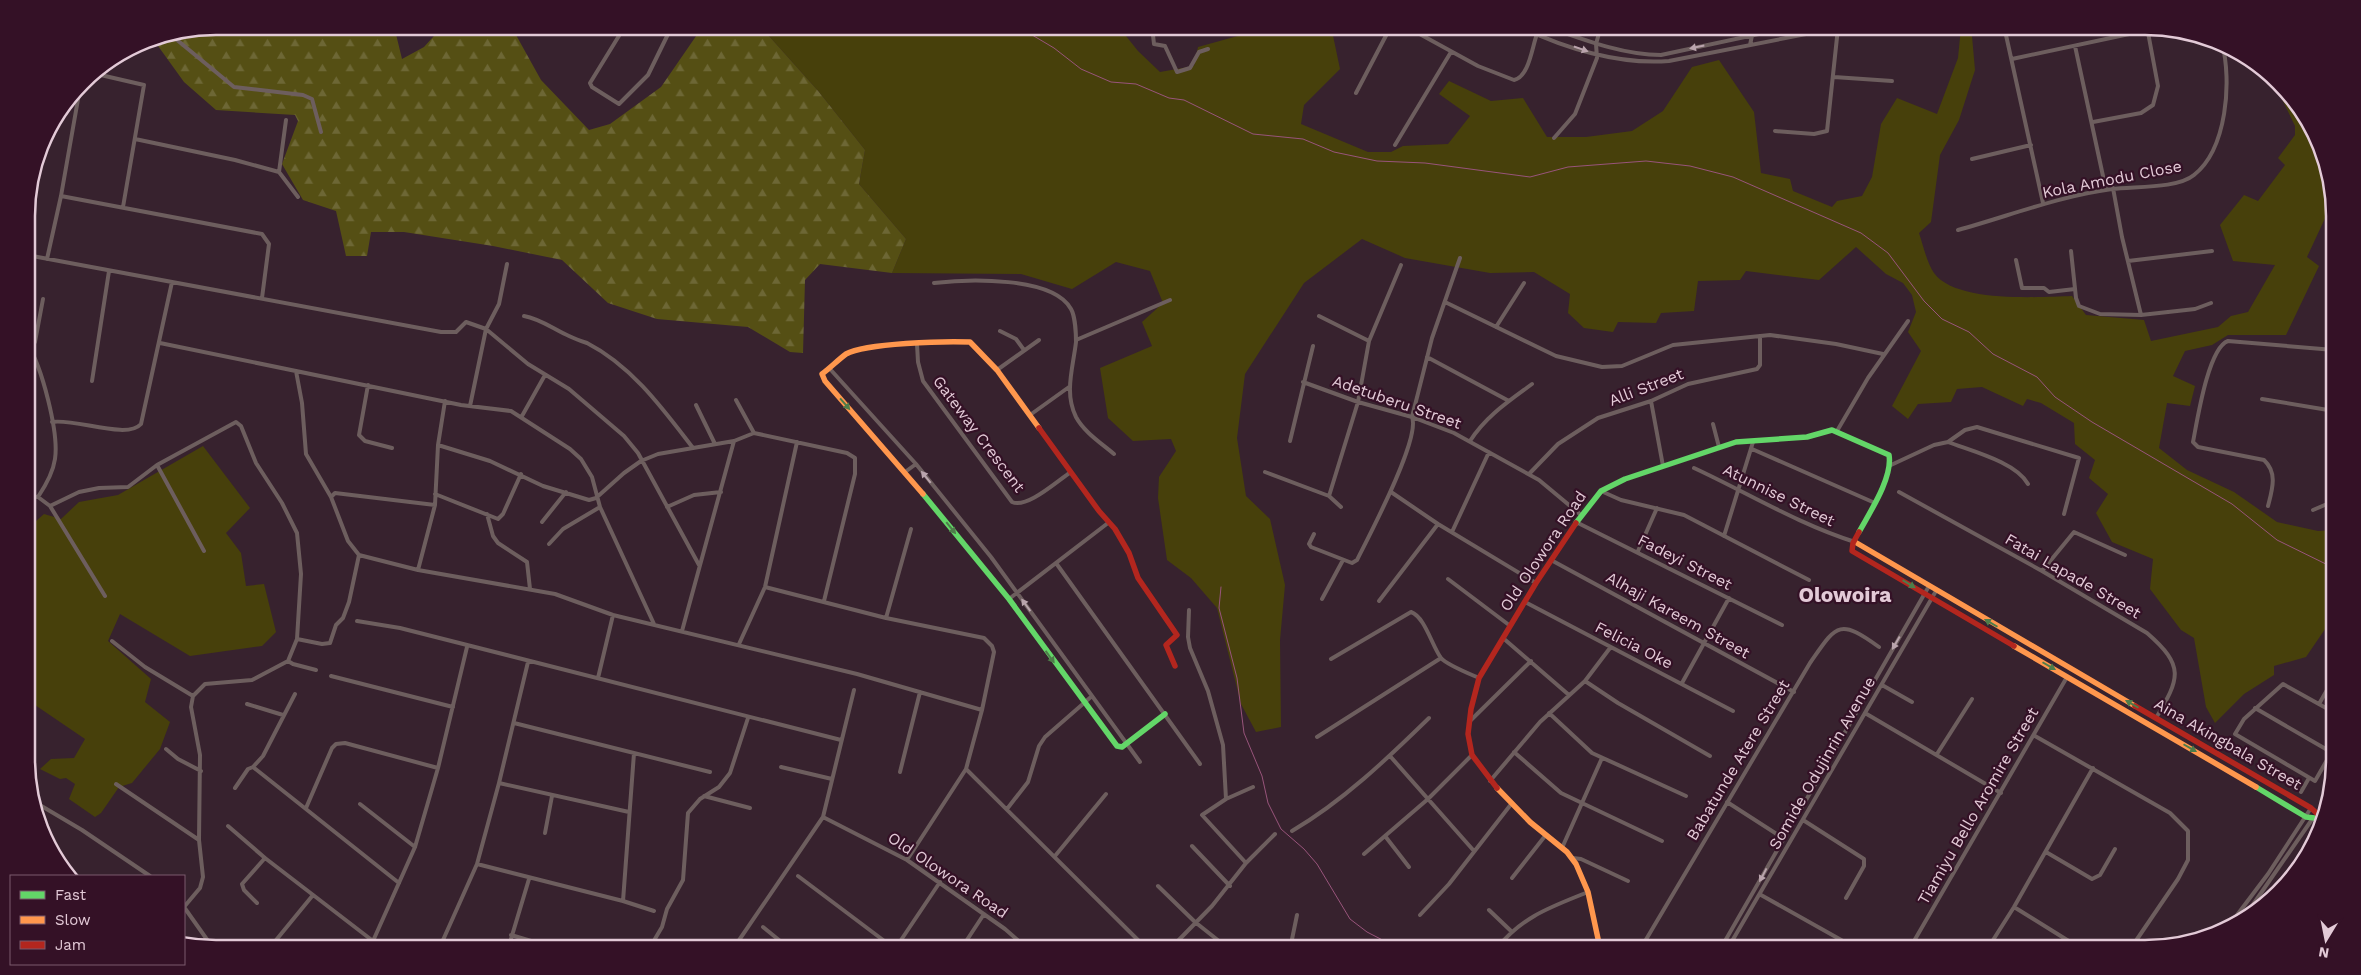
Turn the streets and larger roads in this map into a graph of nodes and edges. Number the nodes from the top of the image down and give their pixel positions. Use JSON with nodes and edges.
{"nodes":[{"id":1,"x":619,"y":35,"type":"edge"},
{"id":2,"x":668,"y":35,"type":"edge"},
{"id":3,"x":1153,"y":35,"type":"edge"},
{"id":4,"x":1386,"y":35,"type":"edge"},
{"id":5,"x":1421,"y":35,"type":"edge"},
{"id":6,"x":1537,"y":35,"type":"edge"},
{"id":7,"x":1540,"y":35,"type":"edge"},
{"id":8,"x":1570,"y":35,"type":"edge"},
{"id":9,"x":1598,"y":35,"type":"edge"},
{"id":10,"x":1756,"y":35,"type":"edge"},
{"id":11,"x":1804,"y":35,"type":"edge"},
{"id":12,"x":1837,"y":35,"type":"edge"},
{"id":13,"x":2006,"y":35,"type":"edge"},
{"id":14,"x":2120,"y":35,"type":"edge"},
{"id":15,"x":2149,"y":35,"type":"edge"},
{"id":16,"x":1751,"y":36,"type":"junction"},
{"id":17,"x":176,"y":39,"type":"edge"},
{"id":18,"x":1596,"y":44,"type":"junction"},
{"id":19,"x":1750,"y":46,"type":"junction"},
{"id":20,"x":2075,"y":46,"type":"junction"},
{"id":21,"x":1208,"y":50,"type":"dead end"},
{"id":22,"x":1451,"y":52,"type":"junction"},
{"id":23,"x":2225,"y":54,"type":"edge"},
{"id":24,"x":1596,"y":55,"type":"junction"},
{"id":25,"x":2012,"y":59,"type":"junction"},
{"id":26,"x":102,"y":75,"type":"edge"},
{"id":27,"x":1834,"y":77,"type":"junction"},
{"id":28,"x":1892,"y":81,"type":"dead end"},
{"id":29,"x":1356,"y":94,"type":"dead end"},
{"id":30,"x":78,"y":99,"type":"edge"},
{"id":31,"x":286,"y":120,"type":"dead end"},
{"id":32,"x":2093,"y":122,"type":"junction"},
{"id":33,"x":1775,"y":131,"type":"dead end"},
{"id":34,"x":321,"y":132,"type":"dead end"},
{"id":35,"x":1554,"y":138,"type":"dead end"},
{"id":36,"x":134,"y":139,"type":"junction"},
{"id":37,"x":1395,"y":145,"type":"dead end"},
{"id":38,"x":2030,"y":145,"type":"junction"},
{"id":39,"x":1972,"y":159,"type":"dead end"},
{"id":40,"x":279,"y":172,"type":"junction"},
{"id":41,"x":2114,"y":188,"type":"junction"},
{"id":42,"x":2106,"y":190,"type":"junction"},
{"id":43,"x":61,"y":196,"type":"junction"},
{"id":44,"x":298,"y":197,"type":"dead end"},
{"id":45,"x":2043,"y":204,"type":"junction"},
{"id":46,"x":123,"y":207,"type":"junction"},
{"id":47,"x":1958,"y":230,"type":"dead end"},
{"id":48,"x":2071,"y":251,"type":"dead end"},
{"id":49,"x":2212,"y":251,"type":"dead end"},
{"id":50,"x":35,"y":257,"type":"edge"},
{"id":51,"x":1460,"y":258,"type":"dead end"},
{"id":52,"x":47,"y":259,"type":"junction"},
{"id":53,"x":2016,"y":260,"type":"dead end"},
{"id":54,"x":2128,"y":261,"type":"junction"},
{"id":55,"x":507,"y":264,"type":"dead end"},
{"id":56,"x":1400,"y":265,"type":"dead end"},
{"id":57,"x":109,"y":272,"type":"junction"},
{"id":58,"x":172,"y":282,"type":"junction"},
{"id":59,"x":934,"y":283,"type":"dead end"},
{"id":60,"x":1524,"y":283,"type":"dead end"},
{"id":61,"x":2075,"y":289,"type":"junction"},
{"id":62,"x":262,"y":298,"type":"junction"},
{"id":63,"x":43,"y":299,"type":"dead end"},
{"id":64,"x":1170,"y":300,"type":"dead end"},
{"id":65,"x":1445,"y":302,"type":"junction"},
{"id":66,"x":2211,"y":304,"type":"dead end"},
{"id":67,"x":2141,"y":315,"type":"junction"},
{"id":68,"x":524,"y":316,"type":"dead end"},
{"id":69,"x":1319,"y":316,"type":"dead end"},
{"id":70,"x":1908,"y":321,"type":"dead end"},
{"id":71,"x":1496,"y":327,"type":"junction"},
{"id":72,"x":486,"y":329,"type":"junction"},
{"id":73,"x":1000,"y":331,"type":"dead end"},
{"id":74,"x":1760,"y":336,"type":"junction"},
{"id":75,"x":1039,"y":340,"type":"dead end"},
{"id":76,"x":1076,"y":340,"type":"junction"},
{"id":77,"x":1369,"y":341,"type":"junction"},
{"id":78,"x":35,"y":342,"type":"edge"},
{"id":79,"x":160,"y":343,"type":"junction"},
{"id":80,"x":917,"y":344,"type":"junction"},
{"id":81,"x":1313,"y":346,"type":"dead end"},
{"id":82,"x":2326,"y":349,"type":"edge"},
{"id":83,"x":1024,"y":350,"type":"junction"},
{"id":84,"x":1883,"y":354,"type":"junction"},
{"id":85,"x":1427,"y":357,"type":"junction"},
{"id":86,"x":35,"y":360,"type":"edge"},
{"id":87,"x":830,"y":369,"type":"junction"},
{"id":88,"x":996,"y":370,"type":"junction"},
{"id":89,"x":296,"y":371,"type":"junction"},
{"id":90,"x":545,"y":375,"type":"junction"},
{"id":91,"x":92,"y":381,"type":"dead end"},
{"id":92,"x":1303,"y":382,"type":"junction"},
{"id":93,"x":1532,"y":384,"type":"dead end"},
{"id":94,"x":368,"y":385,"type":"junction"},
{"id":95,"x":1069,"y":387,"type":"junction"},
{"id":96,"x":736,"y":400,"type":"dead end"},
{"id":97,"x":2262,"y":400,"type":"dead end"},
{"id":98,"x":446,"y":401,"type":"junction"},
{"id":99,"x":1509,"y":401,"type":"junction"},
{"id":100,"x":1651,"y":401,"type":"junction"},
{"id":101,"x":1358,"y":402,"type":"junction"},
{"id":102,"x":696,"y":405,"type":"dead end"},
{"id":103,"x":470,"y":406,"type":"junction"},
{"id":104,"x":2326,"y":410,"type":"edge"},
{"id":105,"x":1030,"y":415,"type":"junction"},
{"id":106,"x":522,"y":416,"type":"junction"},
{"id":107,"x":1412,"y":417,"type":"junction"},
{"id":108,"x":52,"y":422,"type":"junction"},
{"id":109,"x":1714,"y":424,"type":"dead end"},
{"id":110,"x":1836,"y":431,"type":"junction"},
{"id":111,"x":754,"y":433,"type":"junction"},
{"id":112,"x":734,"y":441,"type":"junction"},
{"id":113,"x":1290,"y":441,"type":"dead end"},
{"id":114,"x":1470,"y":441,"type":"junction"},
{"id":115,"x":797,"y":442,"type":"junction"},
{"id":116,"x":1753,"y":442,"type":"junction"},
{"id":117,"x":1948,"y":442,"type":"junction"},
{"id":118,"x":715,"y":444,"type":"junction"},
{"id":119,"x":438,"y":445,"type":"junction"},
{"id":120,"x":1720,"y":447,"type":"junction"},
{"id":121,"x":392,"y":448,"type":"dead end"},
{"id":122,"x":693,"y":448,"type":"junction"},
{"id":123,"x":1752,"y":449,"type":"junction"},
{"id":124,"x":1489,"y":452,"type":"junction"},
{"id":125,"x":1114,"y":454,"type":"dead end"},
{"id":126,"x":642,"y":461,"type":"junction"},
{"id":127,"x":916,"y":464,"type":"junction"},
{"id":128,"x":157,"y":465,"type":"junction"},
{"id":129,"x":1663,"y":466,"type":"junction"},
{"id":130,"x":1891,"y":466,"type":"junction"},
{"id":131,"x":1694,"y":468,"type":"dead end"},
{"id":132,"x":905,"y":472,"type":"junction"},
{"id":133,"x":1071,"y":472,"type":"junction"},
{"id":134,"x":1265,"y":472,"type":"dead end"},
{"id":135,"x":521,"y":474,"type":"junction"},
{"id":136,"x":1529,"y":474,"type":"junction"},
{"id":137,"x":2028,"y":484,"type":"dead end"},
{"id":138,"x":1739,"y":489,"type":"junction"},
{"id":139,"x":1600,"y":490,"type":"junction"},
{"id":140,"x":566,"y":492,"type":"junction"},
{"id":141,"x":721,"y":492,"type":"junction"},
{"id":142,"x":1391,"y":492,"type":"junction"},
{"id":143,"x":1899,"y":492,"type":"dead end"},
{"id":144,"x":435,"y":494,"type":"junction"},
{"id":145,"x":1329,"y":496,"type":"junction"},
{"id":146,"x":35,"y":497,"type":"edge"},
{"id":147,"x":38,"y":497,"type":"junction"},
{"id":148,"x":331,"y":497,"type":"junction"},
{"id":149,"x":596,"y":498,"type":"junction"},
{"id":150,"x":1875,"y":503,"type":"junction"},
{"id":151,"x":435,"y":505,"type":"junction"},
{"id":152,"x":2326,"y":505,"type":"edge"},
{"id":153,"x":50,"y":506,"type":"junction"},
{"id":154,"x":2268,"y":506,"type":"dead end"},
{"id":155,"x":600,"y":507,"type":"junction"},
{"id":156,"x":667,"y":507,"type":"junction"},
{"id":157,"x":1342,"y":507,"type":"dead end"},
{"id":158,"x":1657,"y":508,"type":"junction"},
{"id":159,"x":2313,"y":510,"type":"dead end"},
{"id":160,"x":487,"y":514,"type":"junction"},
{"id":161,"x":2064,"y":514,"type":"dead end"},
{"id":162,"x":1581,"y":515,"type":"junction"},
{"id":163,"x":542,"y":522,"type":"dead end"},
{"id":164,"x":1576,"y":522,"type":"junction"},
{"id":165,"x":1108,"y":523,"type":"junction"},
{"id":166,"x":1438,"y":524,"type":"junction"},
{"id":167,"x":911,"y":529,"type":"dead end"},
{"id":168,"x":1452,"y":532,"type":"junction"},
{"id":169,"x":1314,"y":534,"type":"dead end"},
{"id":170,"x":1724,"y":536,"type":"junction"},
{"id":171,"x":1854,"y":542,"type":"junction"},
{"id":172,"x":549,"y":544,"type":"dead end"},
{"id":173,"x":204,"y":551,"type":"dead end"},
{"id":174,"x":1638,"y":551,"type":"junction"},
{"id":175,"x":358,"y":555,"type":"junction"},
{"id":176,"x":2125,"y":556,"type":"dead end"},
{"id":177,"x":1343,"y":560,"type":"junction"},
{"id":178,"x":1551,"y":560,"type":"junction"},
{"id":179,"x":1056,"y":563,"type":"junction"},
{"id":180,"x":699,"y":564,"type":"junction"},
{"id":181,"x":418,"y":570,"type":"junction"},
{"id":182,"x":2042,"y":571,"type":"junction"},
{"id":183,"x":1448,"y":579,"type":"dead end"},
{"id":184,"x":1809,"y":580,"type":"dead end"},
{"id":185,"x":1536,"y":583,"type":"junction"},
{"id":186,"x":1929,"y":586,"type":"junction"},
{"id":187,"x":766,"y":587,"type":"junction"},
{"id":188,"x":530,"y":588,"type":"junction"},
{"id":189,"x":1936,"y":591,"type":"junction"},
{"id":190,"x":1017,"y":592,"type":"junction"},
{"id":191,"x":1924,"y":594,"type":"junction"},
{"id":192,"x":104,"y":596,"type":"dead end"},
{"id":193,"x":1729,"y":598,"type":"junction"},
{"id":194,"x":1931,"y":598,"type":"junction"},
{"id":195,"x":1009,"y":599,"type":"junction"},
{"id":196,"x":1322,"y":600,"type":"dead end"},
{"id":197,"x":1379,"y":601,"type":"dead end"},
{"id":198,"x":1524,"y":601,"type":"junction"},
{"id":199,"x":824,"y":602,"type":"junction"},
{"id":200,"x":1189,"y":610,"type":"dead end"},
{"id":201,"x":613,"y":614,"type":"junction"},
{"id":202,"x":886,"y":618,"type":"junction"},
{"id":203,"x":357,"y":621,"type":"dead end"},
{"id":204,"x":654,"y":624,"type":"junction"},
{"id":205,"x":1782,"y":624,"type":"dead end"},
{"id":206,"x":1509,"y":626,"type":"junction"},
{"id":207,"x":682,"y":631,"type":"junction"},
{"id":208,"x":1502,"y":638,"type":"junction"},
{"id":209,"x":297,"y":640,"type":"junction"},
{"id":210,"x":112,"y":641,"type":"dead end"},
{"id":211,"x":1704,"y":643,"type":"junction"},
{"id":212,"x":738,"y":644,"type":"junction"},
{"id":213,"x":467,"y":647,"type":"junction"},
{"id":214,"x":1879,"y":647,"type":"dead end"},
{"id":215,"x":1610,"y":648,"type":"junction"},
{"id":216,"x":1442,"y":658,"type":"junction"},
{"id":217,"x":1331,"y":659,"type":"dead end"},
{"id":218,"x":288,"y":660,"type":"junction"},
{"id":219,"x":528,"y":662,"type":"junction"},
{"id":220,"x":1531,"y":662,"type":"junction"},
{"id":221,"x":1175,"y":666,"type":"dead end"},
{"id":222,"x":316,"y":670,"type":"dead end"},
{"id":223,"x":331,"y":676,"type":"dead end"},
{"id":224,"x":2068,"y":677,"type":"junction"},
{"id":225,"x":598,"y":678,"type":"junction"},
{"id":226,"x":1479,"y":678,"type":"junction"},
{"id":227,"x":1585,"y":682,"type":"junction"},
{"id":228,"x":1682,"y":683,"type":"junction"},
{"id":229,"x":1882,"y":685,"type":"junction"},
{"id":230,"x":854,"y":690,"type":"dead end"},
{"id":231,"x":2326,"y":691,"type":"edge"},
{"id":232,"x":920,"y":692,"type":"junction"},
{"id":233,"x":1794,"y":692,"type":"junction"},
{"id":234,"x":295,"y":694,"type":"dead end"},
{"id":235,"x":193,"y":696,"type":"junction"},
{"id":236,"x":1092,"y":696,"type":"junction"},
{"id":237,"x":1569,"y":696,"type":"junction"},
{"id":238,"x":1972,"y":699,"type":"dead end"},
{"id":239,"x":1912,"y":702,"type":"dead end"},
{"id":240,"x":1084,"y":703,"type":"junction"},
{"id":241,"x":247,"y":704,"type":"dead end"},
{"id":242,"x":2319,"y":704,"type":"junction"},
{"id":243,"x":453,"y":707,"type":"junction"},
{"id":244,"x":2255,"y":708,"type":"junction"},
{"id":245,"x":2326,"y":708,"type":"edge"},
{"id":246,"x":982,"y":710,"type":"junction"},
{"id":247,"x":1733,"y":711,"type":"dead end"},
{"id":248,"x":1549,"y":713,"type":"junction"},
{"id":249,"x":1865,"y":713,"type":"junction"},
{"id":250,"x":1165,"y":714,"type":"junction"},
{"id":251,"x":283,"y":715,"type":"junction"},
{"id":252,"x":748,"y":718,"type":"junction"},
{"id":253,"x":1429,"y":718,"type":"dead end"},
{"id":254,"x":2156,"y":718,"type":"junction"},
{"id":255,"x":1469,"y":721,"type":"junction"},
{"id":256,"x":514,"y":723,"type":"junction"},
{"id":257,"x":2034,"y":736,"type":"junction"},
{"id":258,"x":1316,"y":737,"type":"dead end"},
{"id":259,"x":841,"y":740,"type":"junction"},
{"id":260,"x":1127,"y":743,"type":"junction"},
{"id":261,"x":166,"y":749,"type":"dead end"},
{"id":262,"x":2326,"y":749,"type":"edge"},
{"id":263,"x":1514,"y":752,"type":"junction"},
{"id":264,"x":634,"y":753,"type":"junction"},
{"id":265,"x":1472,"y":754,"type":"junction"},
{"id":266,"x":1937,"y":754,"type":"junction"},
{"id":267,"x":1390,"y":756,"type":"junction"},
{"id":268,"x":1710,"y":756,"type":"dead end"},
{"id":269,"x":1602,"y":758,"type":"junction"},
{"id":270,"x":1140,"y":762,"type":"dead end"},
{"id":271,"x":2326,"y":762,"type":"edge"},
{"id":272,"x":1200,"y":764,"type":"dead end"},
{"id":273,"x":253,"y":767,"type":"junction"},
{"id":274,"x":781,"y":767,"type":"dead end"},
{"id":275,"x":438,"y":768,"type":"junction"},
{"id":276,"x":2093,"y":768,"type":"junction"},
{"id":277,"x":966,"y":769,"type":"junction"},
{"id":278,"x":201,"y":771,"type":"junction"},
{"id":279,"x":710,"y":772,"type":"dead end"},
{"id":280,"x":900,"y":772,"type":"dead end"},
{"id":281,"x":2309,"y":778,"type":"junction"},
{"id":282,"x":832,"y":780,"type":"junction"},
{"id":283,"x":1490,"y":781,"type":"junction"},
{"id":284,"x":499,"y":783,"type":"junction"},
{"id":285,"x":116,"y":784,"type":"dead end"},
{"id":286,"x":1253,"y":787,"type":"dead end"},
{"id":287,"x":235,"y":788,"type":"dead end"},
{"id":288,"x":2300,"y":792,"type":"dead end"},
{"id":289,"x":2001,"y":793,"type":"junction"},
{"id":290,"x":1106,"y":794,"type":"dead end"},
{"id":291,"x":552,"y":796,"type":"junction"},
{"id":292,"x":704,"y":796,"type":"junction"},
{"id":293,"x":1686,"y":796,"type":"dead end"},
{"id":294,"x":1226,"y":799,"type":"junction"},
{"id":295,"x":1428,"y":799,"type":"junction"},
{"id":296,"x":1727,"y":802,"type":"junction"},
{"id":297,"x":1512,"y":803,"type":"junction"},
{"id":298,"x":360,"y":804,"type":"dead end"},
{"id":299,"x":1582,"y":804,"type":"junction"},
{"id":300,"x":41,"y":806,"type":"edge"},
{"id":301,"x":306,"y":808,"type":"junction"},
{"id":302,"x":750,"y":808,"type":"dead end"},
{"id":303,"x":2311,"y":808,"type":"junction"},
{"id":304,"x":1007,"y":809,"type":"junction"},
{"id":305,"x":629,"y":812,"type":"junction"},
{"id":306,"x":2318,"y":813,"type":"edge"},
{"id":307,"x":823,"y":817,"type":"junction"},
{"id":308,"x":2309,"y":818,"type":"junction"},
{"id":309,"x":2315,"y":818,"type":"edge"},
{"id":310,"x":1803,"y":820,"type":"junction"},
{"id":311,"x":228,"y":826,"type":"dead end"},
{"id":312,"x":1292,"y":831,"type":"dead end"},
{"id":313,"x":545,"y":833,"type":"dead end"},
{"id":314,"x":1275,"y":834,"type":"dead end"},
{"id":315,"x":1385,"y":836,"type":"junction"},
{"id":316,"x":1545,"y":836,"type":"junction"},
{"id":317,"x":1783,"y":838,"type":"junction"},
{"id":318,"x":199,"y":840,"type":"junction"},
{"id":319,"x":1662,"y":841,"type":"dead end"},
{"id":320,"x":1192,"y":846,"type":"dead end"},
{"id":321,"x":415,"y":847,"type":"junction"},
{"id":322,"x":1562,"y":848,"type":"junction"},
{"id":323,"x":2115,"y":849,"type":"dead end"},
{"id":324,"x":1474,"y":851,"type":"junction"},
{"id":325,"x":2046,"y":852,"type":"junction"},
{"id":326,"x":1364,"y":854,"type":"dead end"},
{"id":327,"x":1055,"y":856,"type":"junction"},
{"id":328,"x":265,"y":858,"type":"junction"},
{"id":329,"x":1572,"y":858,"type":"junction"},
{"id":330,"x":907,"y":860,"type":"junction"},
{"id":331,"x":1246,"y":863,"type":"junction"},
{"id":332,"x":477,"y":864,"type":"junction"},
{"id":333,"x":1409,"y":867,"type":"dead end"},
{"id":334,"x":149,"y":875,"type":"edge"},
{"id":335,"x":798,"y":876,"type":"dead end"},
{"id":336,"x":529,"y":878,"type":"junction"},
{"id":337,"x":1512,"y":878,"type":"dead end"},
{"id":338,"x":1628,"y":881,"type":"dead end"},
{"id":339,"x":940,"y":882,"type":"junction"},
{"id":340,"x":399,"y":883,"type":"junction"},
{"id":341,"x":1158,"y":886,"type":"dead end"},
{"id":342,"x":1230,"y":886,"type":"junction"},
{"id":343,"x":1588,"y":892,"type":"junction"},
{"id":344,"x":313,"y":894,"type":"junction"},
{"id":345,"x":1760,"y":894,"type":"junction"},
{"id":346,"x":1846,"y":898,"type":"dead end"},
{"id":347,"x":622,"y":901,"type":"junction"},
{"id":348,"x":257,"y":902,"type":"dead end"},
{"id":349,"x":2252,"y":905,"type":"edge"},
{"id":350,"x":185,"y":906,"type":"edge"},
{"id":351,"x":2014,"y":907,"type":"junction"},
{"id":352,"x":185,"y":908,"type":"edge"},
{"id":353,"x":1489,"y":910,"type":"dead end"},
{"id":354,"x":654,"y":911,"type":"dead end"},
{"id":355,"x":984,"y":914,"type":"junction"},
{"id":356,"x":1297,"y":914,"type":"dead end"},
{"id":357,"x":1420,"y":915,"type":"dead end"},
{"id":358,"x":2237,"y":916,"type":"edge"},
{"id":359,"x":1195,"y":922,"type":"junction"},
{"id":360,"x":763,"y":927,"type":"dead end"},
{"id":361,"x":1511,"y":931,"type":"junction"},
{"id":362,"x":511,"y":935,"type":"junction"},
{"id":363,"x":207,"y":940,"type":"edge"},
{"id":364,"x":276,"y":940,"type":"edge"},
{"id":365,"x":372,"y":940,"type":"edge"},
{"id":366,"x":373,"y":940,"type":"edge"},
{"id":367,"x":443,"y":940,"type":"edge"},
{"id":368,"x":510,"y":940,"type":"edge"},
{"id":369,"x":528,"y":940,"type":"edge"},
{"id":370,"x":654,"y":940,"type":"edge"},
{"id":371,"x":738,"y":940,"type":"edge"},
{"id":372,"x":779,"y":940,"type":"edge"},
{"id":373,"x":883,"y":940,"type":"edge"},
{"id":374,"x":901,"y":940,"type":"edge"},
{"id":375,"x":967,"y":940,"type":"edge"},
{"id":376,"x":1017,"y":940,"type":"edge"},
{"id":377,"x":1139,"y":940,"type":"edge"},
{"id":378,"x":1178,"y":940,"type":"edge"},
{"id":379,"x":1219,"y":940,"type":"edge"},
{"id":380,"x":1292,"y":940,"type":"edge"},
{"id":381,"x":1504,"y":940,"type":"edge"},
{"id":382,"x":1598,"y":940,"type":"edge"},
{"id":383,"x":1646,"y":940,"type":"edge"},
{"id":384,"x":1726,"y":940,"type":"edge"},
{"id":385,"x":1733,"y":940,"type":"edge"},
{"id":386,"x":1843,"y":940,"type":"dead end"},
{"id":387,"x":1915,"y":940,"type":"edge"},
{"id":388,"x":1993,"y":940,"type":"edge"},
{"id":389,"x":2067,"y":940,"type":"edge"},
{"id":390,"x":2136,"y":940,"type":"edge"}],
"edges":[{"from":1,"to":2,"type":"street"},
{"from":3,"to":21,"type":"street"},
{"from":4,"to":29,"type":"street"},
{"from":5,"to":22,"type":"street"},
{"from":6,"to":22,"type":"street"},
{"from":7,"to":24,"type":"street","one_way":true},
{"from":8,"to":18,"type":"street"},
{"from":9,"to":18,"type":"street"},
{"from":10,"to":16,"type":"street"},
{"from":11,"to":19,"type":"street"},
{"from":12,"to":27,"type":"street"},
{"from":13,"to":25,"type":"street"},
{"from":14,"to":20,"type":"street"},
{"from":15,"to":32,"type":"street"},
{"from":16,"to":18,"type":"street","one_way":true},
{"from":16,"to":19,"type":"street"},
{"from":17,"to":34,"type":"street"},
{"from":18,"to":24,"type":"street"},
{"from":19,"to":24,"type":"street"},
{"from":20,"to":25,"type":"street"},
{"from":20,"to":32,"type":"street"},
{"from":22,"to":37,"type":"street"},
{"from":23,"to":41,"type":"street","name":"Kola Amodu Close"},
{"from":24,"to":35,"type":"street"},
{"from":25,"to":38,"type":"street"},
{"from":26,"to":36,"type":"street"},
{"from":27,"to":28,"type":"street"},
{"from":27,"to":33,"type":"street"},
{"from":30,"to":43,"type":"street"},
{"from":31,"to":40,"type":"street"},
{"from":32,"to":42,"type":"street"},
{"from":36,"to":40,"type":"street"},
{"from":36,"to":46,"type":"street"},
{"from":38,"to":39,"type":"street"},
{"from":38,"to":45,"type":"street"},
{"from":40,"to":44,"type":"street"},
{"from":41,"to":42,"type":"street","name":"Kola Amodu Close"},
{"from":41,"to":54,"type":"street"},
{"from":42,"to":45,"type":"street","name":"Kola Amodu Close"},
{"from":43,"to":46,"type":"street"},
{"from":43,"to":52,"type":"street"},
{"from":45,"to":47,"type":"street","name":"Kola Amodu Close"},
{"from":46,"to":62,"type":"street"},
{"from":48,"to":61,"type":"street"},
{"from":49,"to":54,"type":"street"},
{"from":50,"to":52,"type":"street"},
{"from":51,"to":65,"type":"street"},
{"from":52,"to":57,"type":"street"},
{"from":53,"to":61,"type":"street"},
{"from":54,"to":67,"type":"street"},
{"from":55,"to":72,"type":"street"},
{"from":56,"to":77,"type":"street"},
{"from":57,"to":58,"type":"street"},
{"from":57,"to":91,"type":"street"},
{"from":58,"to":62,"type":"street"},
{"from":58,"to":79,"type":"street"},
{"from":59,"to":76,"type":"street"},
{"from":60,"to":71,"type":"street"},
{"from":61,"to":67,"type":"street"},
{"from":62,"to":72,"type":"street"},
{"from":63,"to":78,"type":"street"},
{"from":64,"to":76,"type":"street"},
{"from":65,"to":71,"type":"street"},
{"from":65,"to":85,"type":"street"},
{"from":66,"to":67,"type":"street"},
{"from":68,"to":122,"type":"street"},
{"from":69,"to":77,"type":"street"},
{"from":70,"to":84,"type":"street"},
{"from":71,"to":74,"type":"street"},
{"from":72,"to":90,"type":"street"},
{"from":72,"to":103,"type":"street"},
{"from":73,"to":83,"type":"street"},
{"from":74,"to":84,"type":"street"},
{"from":74,"to":100,"type":"street","name":"Alli Street"},
{"from":75,"to":83,"type":"street"},
{"from":76,"to":95,"type":"street"},
{"from":77,"to":101,"type":"street"},
{"from":79,"to":89,"type":"street"},
{"from":79,"to":108,"type":"street"},
{"from":80,"to":87,"type":"street"},
{"from":80,"to":88,"type":"street"},
{"from":80,"to":133,"type":"street","name":"Gateway Crescent"},
{"from":81,"to":92,"type":"street"},
{"from":82,"to":154,"type":"street"},
{"from":83,"to":88,"type":"street"},
{"from":84,"to":110,"type":"street"},
{"from":85,"to":99,"type":"street"},
{"from":85,"to":107,"type":"street"},
{"from":86,"to":108,"type":"street"},
{"from":87,"to":127,"type":"street"},
{"from":87,"to":132,"type":"street","one_way":true},
{"from":88,"to":105,"type":"street"},
{"from":89,"to":94,"type":"street"},
{"from":89,"to":148,"type":"street"},
{"from":90,"to":106,"type":"street"},
{"from":90,"to":126,"type":"street"},
{"from":92,"to":101,"type":"street","name":"Adetuberu Street"},
{"from":92,"to":113,"type":"street"},
{"from":93,"to":99,"type":"street"},
{"from":94,"to":98,"type":"street"},
{"from":94,"to":121,"type":"street"},
{"from":95,"to":105,"type":"street"},
{"from":95,"to":125,"type":"street"},
{"from":96,"to":111,"type":"street"},
{"from":97,"to":104,"type":"street"},
{"from":98,"to":103,"type":"street"},
{"from":98,"to":119,"type":"street"},
{"from":99,"to":114,"type":"street"},
{"from":100,"to":129,"type":"street"},
{"from":100,"to":136,"type":"street","name":"Alli Street"},
{"from":101,"to":107,"type":"street","name":"Adetuberu Street"},
{"from":101,"to":145,"type":"street"},
{"from":102,"to":118,"type":"street"},
{"from":103,"to":106,"type":"street"},
{"from":105,"to":133,"type":"street"},
{"from":106,"to":149,"type":"street"},
{"from":107,"to":114,"type":"street","name":"Adetuberu Street"},
{"from":107,"to":142,"type":"street"},
{"from":108,"to":147,"type":"street"},
{"from":109,"to":120,"type":"street"},
{"from":110,"to":116,"type":"street","name":"Old Olowora Road"},
{"from":110,"to":130,"type":"street"},
{"from":111,"to":112,"type":"street"},
{"from":111,"to":115,"type":"street"},
{"from":112,"to":118,"type":"street"},
{"from":112,"to":141,"type":"street"},
{"from":114,"to":124,"type":"street","name":"Adetuberu Street"},
{"from":115,"to":187,"type":"street"},
{"from":115,"to":199,"type":"street"},
{"from":116,"to":120,"type":"street","name":"Old Olowora Road"},
{"from":116,"to":123,"type":"street"},
{"from":117,"to":130,"type":"street"},
{"from":117,"to":137,"type":"street"},
{"from":117,"to":161,"type":"street"},
{"from":118,"to":122,"type":"street"},
{"from":119,"to":135,"type":"street"},
{"from":119,"to":144,"type":"street"},
{"from":120,"to":129,"type":"street","name":"Old Olowora Road"},
{"from":122,"to":126,"type":"street"},
{"from":123,"to":138,"type":"street"},
{"from":123,"to":150,"type":"street"},
{"from":124,"to":136,"type":"street","name":"Adetuberu Street"},
{"from":124,"to":168,"type":"street"},
{"from":126,"to":149,"type":"street"},
{"from":126,"to":156,"type":"street"},
{"from":127,"to":132,"type":"street"},
{"from":190,"to":127,"type":"street","one_way":true},
{"from":128,"to":153,"type":"street"},
{"from":128,"to":173,"type":"street"},
{"from":128,"to":209,"type":"street"},
{"from":129,"to":139,"type":"street","name":"Old Olowora Road"},
{"from":130,"to":150,"type":"street"},
{"from":131,"to":138,"type":"street","name":"Atunnise Street"},
{"from":132,"to":195,"type":"street","one_way":true},
{"from":133,"to":165,"type":"street"},
{"from":134,"to":145,"type":"street"},
{"from":135,"to":140,"type":"street"},
{"from":135,"to":160,"type":"street"},
{"from":136,"to":162,"type":"street","name":"Adetuberu Street"},
{"from":138,"to":170,"type":"street"},
{"from":138,"to":171,"type":"street","name":"Atunnise Street"},
{"from":139,"to":158,"type":"street"},
{"from":139,"to":162,"type":"street","name":"Old Olowora Road"},
{"from":140,"to":149,"type":"street"},
{"from":140,"to":163,"type":"street"},
{"from":141,"to":156,"type":"street"},
{"from":141,"to":180,"type":"street"},
{"from":142,"to":166,"type":"street"},
{"from":142,"to":177,"type":"street"},
{"from":143,"to":182,"type":"street","name":"Fatai Lapade Street"},
{"from":144,"to":151,"type":"street"},
{"from":144,"to":160,"type":"street"},
{"from":145,"to":157,"type":"street"},
{"from":146,"to":147,"type":"street"},
{"from":147,"to":153,"type":"street"},
{"from":148,"to":151,"type":"street"},
{"from":148,"to":175,"type":"street"},
{"from":149,"to":155,"type":"street"},
{"from":150,"to":171,"type":"street"},
{"from":151,"to":181,"type":"street"},
{"from":152,"to":159,"type":"street"},
{"from":153,"to":192,"type":"street"},
{"from":155,"to":172,"type":"street"},
{"from":155,"to":204,"type":"street"},
{"from":156,"to":180,"type":"street"},
{"from":158,"to":170,"type":"street"},
{"from":158,"to":174,"type":"street"},
{"from":160,"to":188,"type":"street"},
{"from":162,"to":164,"type":"street","name":"Old Olowora Road"},
{"from":164,"to":174,"type":"street","name":"Fadeyi Street"},
{"from":164,"to":178,"type":"street","name":"Old Olowora Road"},
{"from":165,"to":179,"type":"street"},
{"from":165,"to":221,"type":"street"},
{"from":166,"to":168,"type":"street"},
{"from":166,"to":197,"type":"street"},
{"from":167,"to":202,"type":"street"},
{"from":168,"to":185,"type":"street"},
{"from":169,"to":177,"type":"street"},
{"from":170,"to":184,"type":"street"},
{"from":171,"to":186,"type":"street","name":"Aina Akingbala Street"},
{"from":171,"to":191,"type":"street","name":"Aina Akingbala Street","one_way":true},
{"from":174,"to":193,"type":"street","name":"Fadeyi Street"},
{"from":175,"to":181,"type":"street"},
{"from":175,"to":209,"type":"street"},
{"from":176,"to":182,"type":"street"},
{"from":177,"to":196,"type":"street"},
{"from":178,"to":185,"type":"street","name":"Old Olowora Road"},
{"from":178,"to":211,"type":"street","name":"Alhaji Kareem Street"},
{"from":179,"to":190,"type":"street"},
{"from":179,"to":250,"type":"street"},
{"from":180,"to":207,"type":"street"},
{"from":181,"to":188,"type":"street"},
{"from":182,"to":254,"type":"street","name":"Fatai Lapade Street"},
{"from":183,"to":206,"type":"street"},
{"from":185,"to":198,"type":"street","name":"Old Olowora Road"},
{"from":186,"to":189,"type":"street","name":"Aina Akingbala Street"},
{"from":186,"to":191,"type":"street"},
{"from":187,"to":199,"type":"street"},
{"from":187,"to":212,"type":"street"},
{"from":188,"to":201,"type":"street"},
{"from":189,"to":194,"type":"street","name":"Somide Odujinrin Avenue"},
{"from":254,"to":189,"type":"street","name":"Aina Akingbala Street","one_way":true},
{"from":190,"to":195,"type":"street"},
{"from":236,"to":190,"type":"street","one_way":true},
{"from":191,"to":194,"type":"street","name":"Aina Akingbala Street"},
{"from":191,"to":317,"type":"street","one_way":true},
{"from":193,"to":205,"type":"street","name":"Fadeyi Street"},
{"from":193,"to":211,"type":"street"},
{"from":194,"to":224,"type":"street","name":"Aina Akingbala Street","one_way":true},
{"from":194,"to":229,"type":"street","name":"Somide Odujinrin Avenue"},
{"from":195,"to":240,"type":"street","one_way":true},
{"from":198,"to":206,"type":"street","name":"Old Olowora Road"},
{"from":198,"to":215,"type":"street","name":"Felicia Oke"},
{"from":199,"to":202,"type":"street"},
{"from":200,"to":294,"type":"street"},
{"from":201,"to":204,"type":"street"},
{"from":201,"to":225,"type":"street"},
{"from":202,"to":246,"type":"street"},
{"from":203,"to":213,"type":"street"},
{"from":204,"to":207,"type":"street"},
{"from":206,"to":208,"type":"street","name":"Old Olowora Road"},
{"from":207,"to":212,"type":"street"},
{"from":208,"to":220,"type":"street"},
{"from":208,"to":226,"type":"street","name":"Old Olowora Road"},
{"from":209,"to":218,"type":"street"},
{"from":210,"to":235,"type":"street"},
{"from":211,"to":228,"type":"street"},
{"from":211,"to":233,"type":"street","name":"Alhaji Kareem Street"},
{"from":212,"to":232,"type":"street"},
{"from":213,"to":219,"type":"street"},
{"from":213,"to":243,"type":"street"},
{"from":214,"to":233,"type":"street","name":"Babatunde Atere Street"},
{"from":215,"to":227,"type":"street"},
{"from":215,"to":228,"type":"street","name":"Felicia Oke"},
{"from":216,"to":217,"type":"street"},
{"from":216,"to":226,"type":"street"},
{"from":216,"to":258,"type":"street"},
{"from":218,"to":222,"type":"street"},
{"from":218,"to":235,"type":"street"},
{"from":219,"to":225,"type":"street"},
{"from":219,"to":256,"type":"street"},
{"from":220,"to":237,"type":"street"},
{"from":220,"to":255,"type":"street"},
{"from":223,"to":243,"type":"street"},
{"from":224,"to":257,"type":"street","name":"Tiamiyu Bello Aromire Street"},
{"from":224,"to":308,"type":"street","name":"Aina Akingbala Street","one_way":true},
{"from":225,"to":252,"type":"street"},
{"from":226,"to":255,"type":"street","name":"Old Olowora Road"},
{"from":227,"to":237,"type":"street"},
{"from":227,"to":268,"type":"street"},
{"from":228,"to":247,"type":"street","name":"Felicia Oke"},
{"from":229,"to":239,"type":"street"},
{"from":229,"to":249,"type":"street","name":"Somide Odujinrin Avenue"},
{"from":230,"to":259,"type":"street"},
{"from":231,"to":242,"type":"street"},
{"from":232,"to":246,"type":"street"},
{"from":232,"to":280,"type":"street"},
{"from":233,"to":296,"type":"street","name":"Babatunde Atere Street"},
{"from":234,"to":251,"type":"street"},
{"from":235,"to":278,"type":"street"},
{"from":236,"to":240,"type":"street"},
{"from":236,"to":260,"type":"street"},
{"from":237,"to":248,"type":"street"},
{"from":238,"to":266,"type":"street"},
{"from":240,"to":260,"type":"street"},
{"from":240,"to":304,"type":"street"},
{"from":241,"to":251,"type":"street"},
{"from":242,"to":244,"type":"street"},
{"from":242,"to":245,"type":"street"},
{"from":243,"to":275,"type":"street"},
{"from":244,"to":262,"type":"street"},
{"from":244,"to":281,"type":"street"},
{"from":246,"to":277,"type":"street"},
{"from":248,"to":263,"type":"street"},
{"from":248,"to":269,"type":"street"},
{"from":249,"to":266,"type":"street"},
{"from":249,"to":310,"type":"street","name":"Somide Odujinrin Avenue"},
{"from":250,"to":260,"type":"street"},
{"from":250,"to":272,"type":"street"},
{"from":251,"to":273,"type":"street"},
{"from":252,"to":259,"type":"street"},
{"from":252,"to":292,"type":"street"},
{"from":253,"to":267,"type":"street"},
{"from":254,"to":303,"type":"street","name":"Aina Akingbala Street"},
{"from":255,"to":265,"type":"street","name":"Old Olowora Road"},
{"from":256,"to":264,"type":"street"},
{"from":256,"to":284,"type":"street"},
{"from":257,"to":276,"type":"street"},
{"from":257,"to":289,"type":"street","name":"Tiamiyu Bello Aromire Street"},
{"from":259,"to":282,"type":"street"},
{"from":260,"to":270,"type":"street"},
{"from":261,"to":278,"type":"street"},
{"from":263,"to":283,"type":"street"},
{"from":263,"to":299,"type":"street"},
{"from":264,"to":279,"type":"street"},
{"from":264,"to":305,"type":"street"},
{"from":265,"to":283,"type":"street","name":"Old Olowora Road"},
{"from":265,"to":295,"type":"street"},
{"from":266,"to":289,"type":"street"},
{"from":267,"to":295,"type":"street"},
{"from":267,"to":312,"type":"street"},
{"from":269,"to":293,"type":"street"},
{"from":269,"to":299,"type":"street"},
{"from":271,"to":281,"type":"street"},
{"from":273,"to":287,"type":"street"},
{"from":273,"to":301,"type":"street"},
{"from":274,"to":282,"type":"street"},
{"from":275,"to":301,"type":"street"},
{"from":275,"to":321,"type":"street"},
{"from":276,"to":325,"type":"street"},
{"from":276,"to":390,"type":"street"},
{"from":277,"to":304,"type":"street"},
{"from":277,"to":330,"type":"street"},
{"from":278,"to":318,"type":"street"},
{"from":281,"to":288,"type":"street"},
{"from":282,"to":307,"type":"street"},
{"from":283,"to":297,"type":"street","name":"Old Olowora Road"},
{"from":284,"to":291,"type":"street"},
{"from":284,"to":332,"type":"street"},
{"from":285,"to":318,"type":"street"},
{"from":286,"to":294,"type":"street"},
{"from":289,"to":387,"type":"street","name":"Tiamiyu Bello Aromire Street"},
{"from":290,"to":327,"type":"street"},
{"from":291,"to":305,"type":"street"},
{"from":291,"to":313,"type":"street"},
{"from":292,"to":302,"type":"street"},
{"from":292,"to":370,"type":"street"},
{"from":294,"to":331,"type":"street"},
{"from":295,"to":315,"type":"street"},
{"from":295,"to":324,"type":"street"},
{"from":296,"to":317,"type":"street"},
{"from":296,"to":383,"type":"street","name":"Babatunde Atere Street"},
{"from":297,"to":316,"type":"street","name":"Old Olowora Road"},
{"from":297,"to":324,"type":"street"},
{"from":298,"to":321,"type":"street"},
{"from":299,"to":319,"type":"street"},
{"from":299,"to":322,"type":"street"},
{"from":300,"to":334,"type":"street"},
{"from":301,"to":340,"type":"street"},
{"from":303,"to":306,"type":"street","name":"Aina Akingbala Street"},
{"from":303,"to":308,"type":"street"},
{"from":304,"to":327,"type":"street"},
{"from":305,"to":347,"type":"street"},
{"from":307,"to":330,"type":"street","name":"Old Olowora Road"},
{"from":307,"to":371,"type":"street"},
{"from":308,"to":309,"type":"street","name":"Aina Akingbala Street"},
{"from":308,"to":349,"type":"street"},
{"from":308,"to":358,"type":"street"},
{"from":310,"to":345,"type":"street","name":"Somide Odujinrin Avenue"},
{"from":310,"to":346,"type":"street"},
{"from":311,"to":328,"type":"street"},
{"from":314,"to":331,"type":"street"},
{"from":315,"to":326,"type":"street"},
{"from":315,"to":333,"type":"street"},
{"from":316,"to":322,"type":"street","name":"Old Olowora Road"},
{"from":316,"to":337,"type":"street"},
{"from":317,"to":384,"type":"street","one_way":true},
{"from":318,"to":350,"type":"street"},
{"from":320,"to":342,"type":"street"},
{"from":321,"to":340,"type":"street"},
{"from":322,"to":329,"type":"street","name":"Old Olowora Road"},
{"from":323,"to":325,"type":"street"},
{"from":324,"to":357,"type":"street"},
{"from":325,"to":351,"type":"street"},
{"from":327,"to":377,"type":"street"},
{"from":328,"to":344,"type":"street"},
{"from":328,"to":348,"type":"street"},
{"from":329,"to":338,"type":"street"},
{"from":329,"to":343,"type":"street","name":"Old Olowora Road"},
{"from":330,"to":339,"type":"street","name":"Old Olowora Road"},
{"from":331,"to":342,"type":"street"},
{"from":332,"to":336,"type":"street"},
{"from":332,"to":367,"type":"street"},
{"from":335,"to":373,"type":"street"},
{"from":336,"to":347,"type":"street"},
{"from":336,"to":362,"type":"street"},
{"from":339,"to":355,"type":"street","name":"Old Olowora Road"},
{"from":339,"to":374,"type":"street"},
{"from":340,"to":366,"type":"street"},
{"from":341,"to":359,"type":"street"},
{"from":342,"to":359,"type":"street"},
{"from":343,"to":361,"type":"street"},
{"from":343,"to":382,"type":"street","name":"Old Olowora Road"},
{"from":344,"to":364,"type":"street"},
{"from":344,"to":365,"type":"street"},
{"from":345,"to":385,"type":"street","name":"Somide Odujinrin Avenue"},
{"from":345,"to":386,"type":"street"},
{"from":347,"to":354,"type":"street"},
{"from":351,"to":388,"type":"street"},
{"from":351,"to":389,"type":"street"},
{"from":352,"to":363,"type":"street"},
{"from":353,"to":361,"type":"street"},
{"from":355,"to":375,"type":"street"},
{"from":355,"to":376,"type":"street","name":"Old Olowora Road"},
{"from":356,"to":380,"type":"street"},
{"from":359,"to":378,"type":"street"},
{"from":359,"to":379,"type":"street"},
{"from":360,"to":372,"type":"street"},
{"from":361,"to":381,"type":"street"},
{"from":362,"to":368,"type":"street"},
{"from":362,"to":369,"type":"street"}]}
